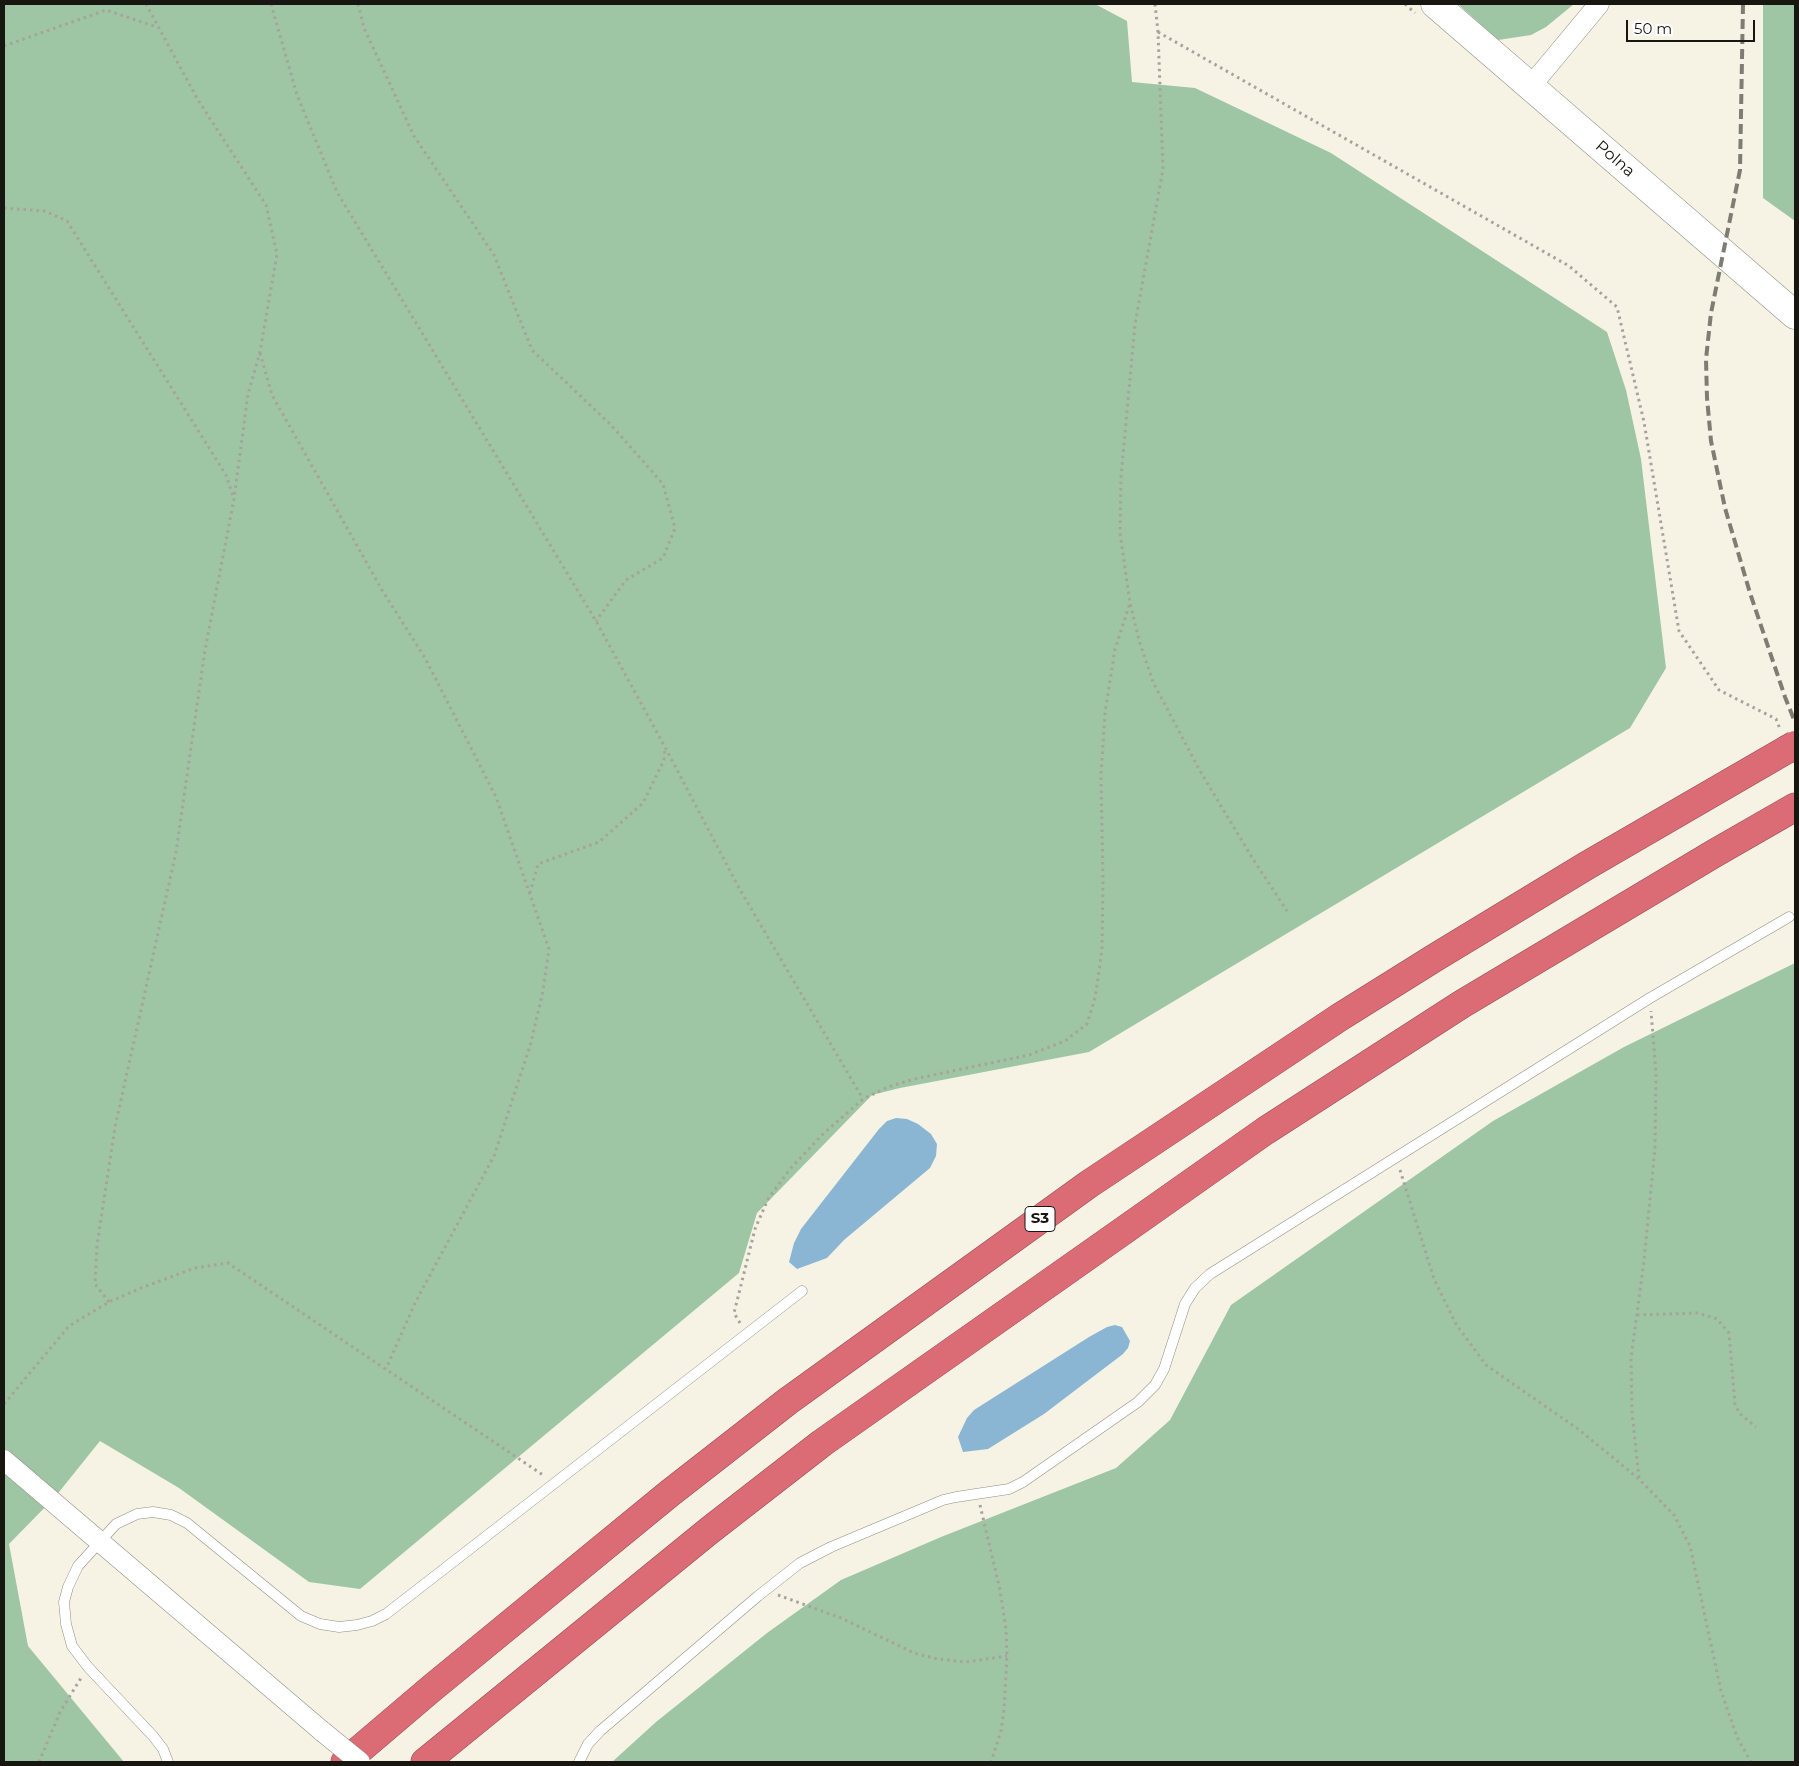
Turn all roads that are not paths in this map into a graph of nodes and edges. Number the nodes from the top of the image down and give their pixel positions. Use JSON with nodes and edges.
{"nodes":[{"id":1,"x":1435,"y":4,"type":"edge"},
{"id":2,"x":1599,"y":4,"type":"edge"},
{"id":3,"x":1530,"y":87,"type":"junction"},
{"id":4,"x":1795,"y":314,"type":"edge"},
{"id":5,"x":1788,"y":744,"type":"edge"},
{"id":6,"x":1795,"y":807,"type":"edge"},
{"id":7,"x":1789,"y":917,"type":"dead end"},
{"id":8,"x":802,"y":1291,"type":"dead end"},
{"id":9,"x":4,"y":1460,"type":"edge"},
{"id":10,"x":99,"y":1542,"type":"junction"},
{"id":11,"x":168,"y":1762,"type":"edge"},
{"id":12,"x":345,"y":1762,"type":"edge"},
{"id":13,"x":360,"y":1762,"type":"edge"},
{"id":14,"x":425,"y":1762,"type":"edge"},
{"id":15,"x":578,"y":1762,"type":"edge"}],
"edges":[{"from":1,"to":3,"type":"street","name":"Polna"},
{"from":2,"to":3,"type":"street"},
{"from":3,"to":4,"type":"street","name":"Polna"},
{"from":5,"to":12,"type":"highway","number":"S3"},
{"from":6,"to":14,"type":"highway"},
{"from":7,"to":15,"type":"lane"},
{"from":8,"to":10,"type":"lane"},
{"from":9,"to":10,"type":"street"},
{"from":10,"to":11,"type":"lane"},
{"from":10,"to":13,"type":"street","bridge":true}]}
